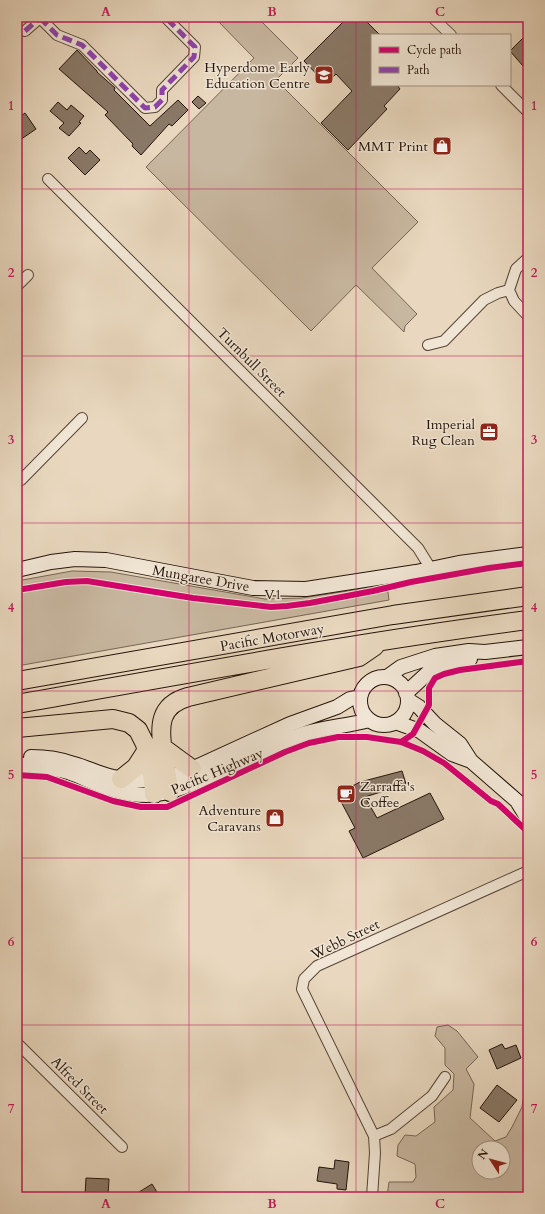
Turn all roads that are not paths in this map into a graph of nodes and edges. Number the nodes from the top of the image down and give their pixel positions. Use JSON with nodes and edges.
{"nodes":[{"id":1,"x":165,"y":17,"type":"edge"},
{"id":2,"x":432,"y":17,"type":"edge"},
{"id":3,"x":40,"y":18,"type":"edge"},
{"id":4,"x":25,"y":31,"type":"dead end"},
{"id":5,"x":449,"y":34,"type":"edge"},
{"id":6,"x":502,"y":86,"type":"edge"},
{"id":7,"x":528,"y":112,"type":"edge"},
{"id":8,"x":48,"y":179,"type":"dead end"},
{"id":9,"x":528,"y":258,"type":"edge"},
{"id":10,"x":28,"y":275,"type":"dead end"},
{"id":11,"x":17,"y":286,"type":"edge"},
{"id":12,"x":509,"y":290,"type":"junction"},
{"id":13,"x":528,"y":316,"type":"edge"},
{"id":14,"x":428,"y":344,"type":"dead end"},
{"id":15,"x":82,"y":418,"type":"dead end"},
{"id":16,"x":17,"y":482,"type":"edge"},
{"id":17,"x":528,"y":554,"type":"edge"},
{"id":18,"x":431,"y":569,"type":"junction"},
{"id":19,"x":17,"y":570,"type":"edge"},
{"id":20,"x":528,"y":596,"type":"edge"},
{"id":21,"x":528,"y":620,"type":"edge"},
{"id":22,"x":382,"y":641,"type":"junction"},
{"id":23,"x":528,"y":647,"type":"edge"},
{"id":24,"x":485,"y":652,"type":"junction"},
{"id":25,"x":387,"y":677,"type":"junction"},
{"id":26,"x":17,"y":681,"type":"edge"},
{"id":27,"x":407,"y":696,"type":"junction"},
{"id":28,"x":360,"y":697,"type":"junction"},
{"id":29,"x":17,"y":704,"type":"edge"},
{"id":30,"x":369,"y":720,"type":"junction"},
{"id":31,"x":395,"y":722,"type":"junction"},
{"id":32,"x":17,"y":728,"type":"edge"},
{"id":33,"x":155,"y":748,"type":"junction"},
{"id":34,"x":17,"y":759,"type":"edge"},
{"id":35,"x":471,"y":761,"type":"junction"},
{"id":36,"x":17,"y":764,"type":"edge"},
{"id":37,"x":192,"y":769,"type":"junction"},
{"id":38,"x":121,"y":779,"type":"junction"},
{"id":39,"x":161,"y":786,"type":"junction"},
{"id":40,"x":523,"y":804,"type":"edge"},
{"id":41,"x":528,"y":819,"type":"edge"},
{"id":42,"x":528,"y":871,"type":"edge"},
{"id":43,"x":17,"y":1043,"type":"edge"},
{"id":44,"x":445,"y":1077,"type":"dead end"},
{"id":45,"x":374,"y":1136,"type":"junction"},
{"id":46,"x":122,"y":1147,"type":"dead end"},
{"id":47,"x":372,"y":1197,"type":"edge"}],
"edges":[{"from":1,"to":3,"type":"street"},
{"from":2,"to":5,"type":"street"},
{"from":3,"to":4,"type":"street"},
{"from":6,"to":7,"type":"street"},
{"from":8,"to":18,"type":"street","name":"Turnbull Street"},
{"from":9,"to":12,"type":"street"},
{"from":10,"to":11,"type":"street"},
{"from":12,"to":13,"type":"street"},
{"from":12,"to":14,"type":"street"},
{"from":15,"to":16,"type":"street"},
{"from":17,"to":18,"type":"street","name":"Mungaree Drive"},
{"from":18,"to":19,"type":"street","name":"Mungaree Drive"},
{"from":20,"to":26,"type":"highway","name":"Pacific Motorway"},
{"from":21,"to":22,"type":"highway","name":"Pacific Motorway"},
{"from":22,"to":29,"type":"highway","name":"Pacific Motorway"},
{"from":22,"to":33,"type":"highway"},
{"from":23,"to":24,"type":"street"},
{"from":24,"to":25,"type":"street"},
{"from":24,"to":27,"type":"street"},
{"from":25,"to":27,"type":"street"},
{"from":25,"to":28,"type":"street"},
{"from":27,"to":31,"type":"street"},
{"from":27,"to":35,"type":"street"},
{"from":28,"to":30,"type":"street"},
{"from":28,"to":37,"type":"street","name":"Pacific Highway"},
{"from":30,"to":31,"type":"street"},
{"from":30,"to":39,"type":"street","name":"Pacific Highway"},
{"from":31,"to":35,"type":"street"},
{"from":32,"to":33,"type":"highway"},
{"from":33,"to":37,"type":"highway"},
{"from":33,"to":38,"type":"highway"},
{"from":33,"to":39,"type":"highway"},
{"from":34,"to":38,"type":"street","name":"Pacific Highway"},
{"from":35,"to":40,"type":"street"},
{"from":36,"to":39,"type":"street","name":"Pacific Highway"},
{"from":37,"to":39,"type":"street","name":"Pacific Highway"},
{"from":38,"to":39,"type":"street","name":"Pacific Highway"},
{"from":40,"to":41,"type":"street"},
{"from":42,"to":45,"type":"street","name":"Webb Street"},
{"from":43,"to":46,"type":"street","name":"Alfred Street"},
{"from":44,"to":45,"type":"street"},
{"from":45,"to":47,"type":"street","name":"Webb Street"}]}
